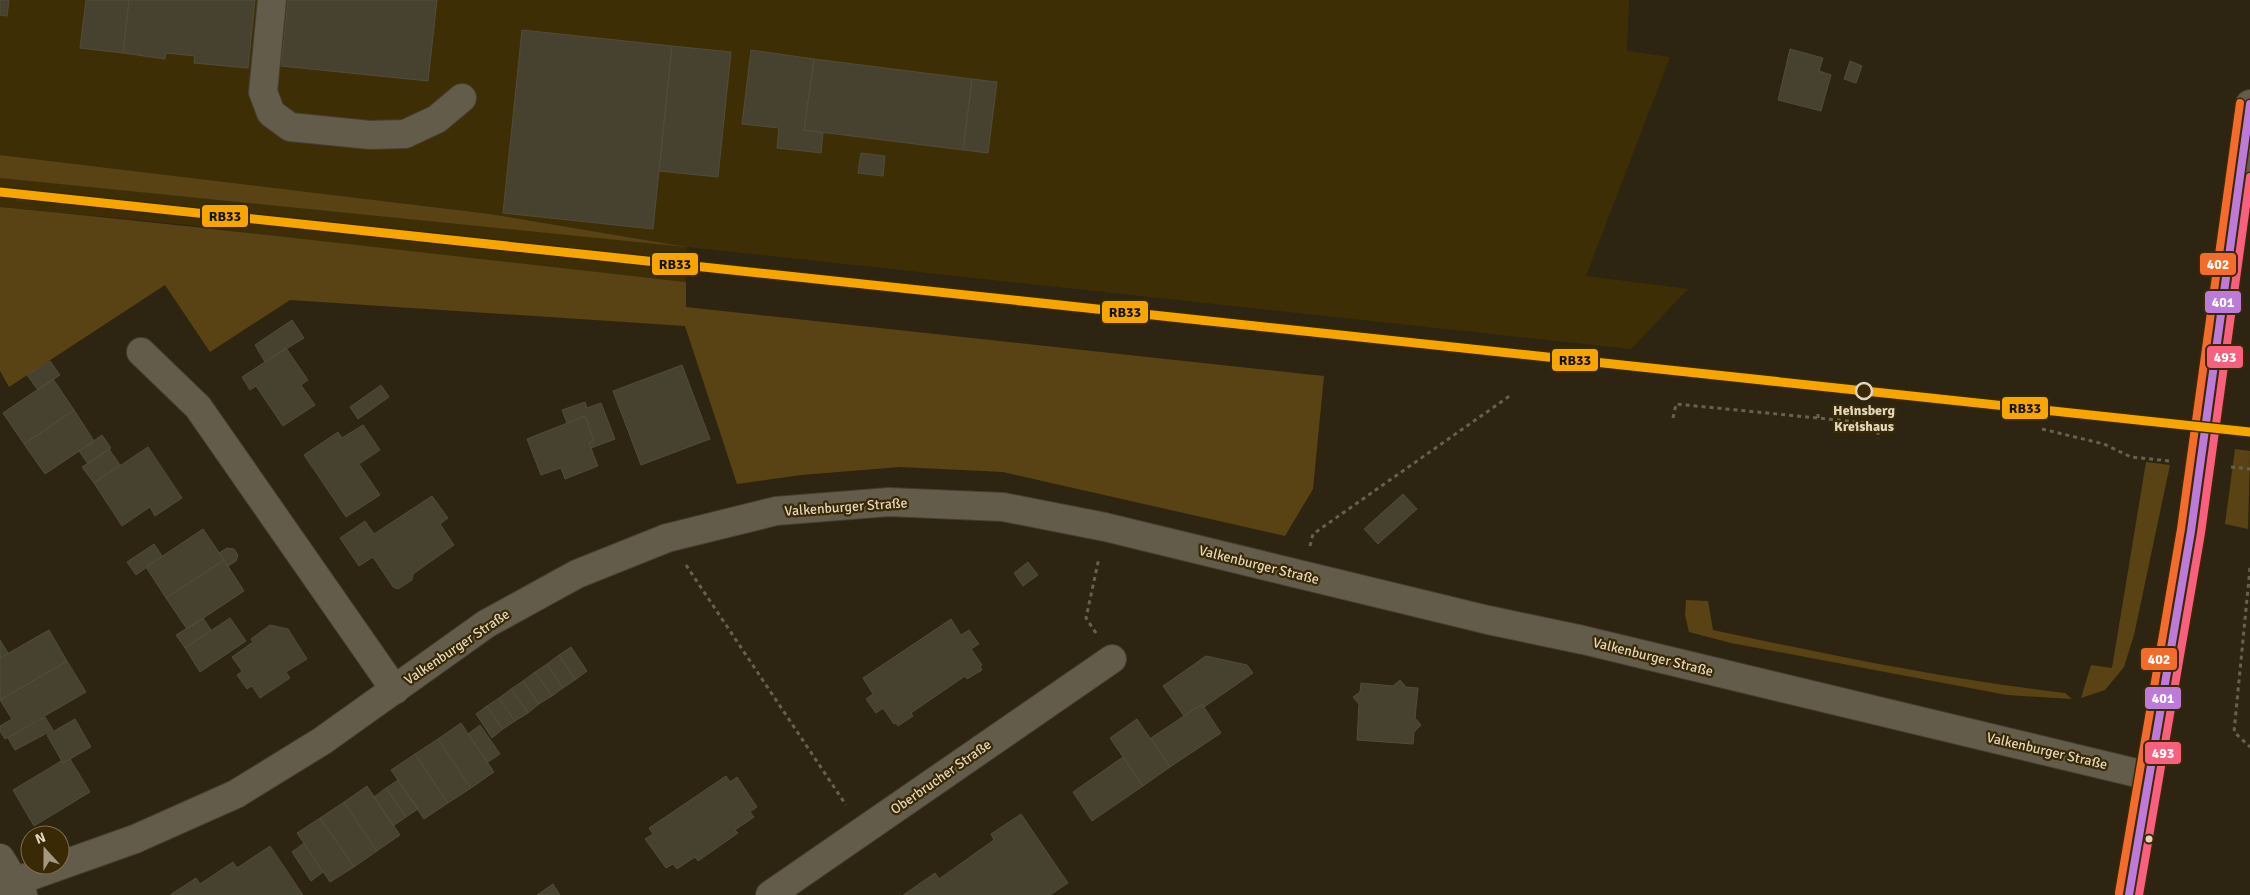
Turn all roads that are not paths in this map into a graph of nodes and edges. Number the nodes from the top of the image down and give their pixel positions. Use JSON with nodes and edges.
{"nodes":[{"id":1,"x":272,"y":0,"type":"edge"},
{"id":2,"x":462,"y":98,"type":"dead end"},
{"id":3,"x":2250,"y":104,"type":"edge"},
{"id":4,"x":141,"y":352,"type":"dead end"},
{"id":5,"x":1112,"y":659,"type":"road end"},
{"id":6,"x":395,"y":690,"type":"junction"},
{"id":7,"x":2149,"y":776,"type":"junction"},
{"id":8,"x":0,"y":858,"type":"edge"},
{"id":9,"x":12,"y":887,"type":"edge"},
{"id":10,"x":770,"y":895,"type":"edge"},
{"id":11,"x":2128,"y":895,"type":"edge"}],
"edges":[{"from":1,"to":2,"type":"street"},
{"from":3,"to":7,"type":"street"},
{"from":4,"to":6,"type":"street","name":"Valkenburger Straße"},
{"from":5,"to":10,"type":"street","name":"Oberbrucher Straße"},
{"from":6,"to":7,"type":"street","name":"Valkenburger Straße"},
{"from":6,"to":9,"type":"street","name":"Valkenburger Straße"},
{"from":7,"to":11,"type":"street"},
{"from":8,"to":9,"type":"street"}]}
